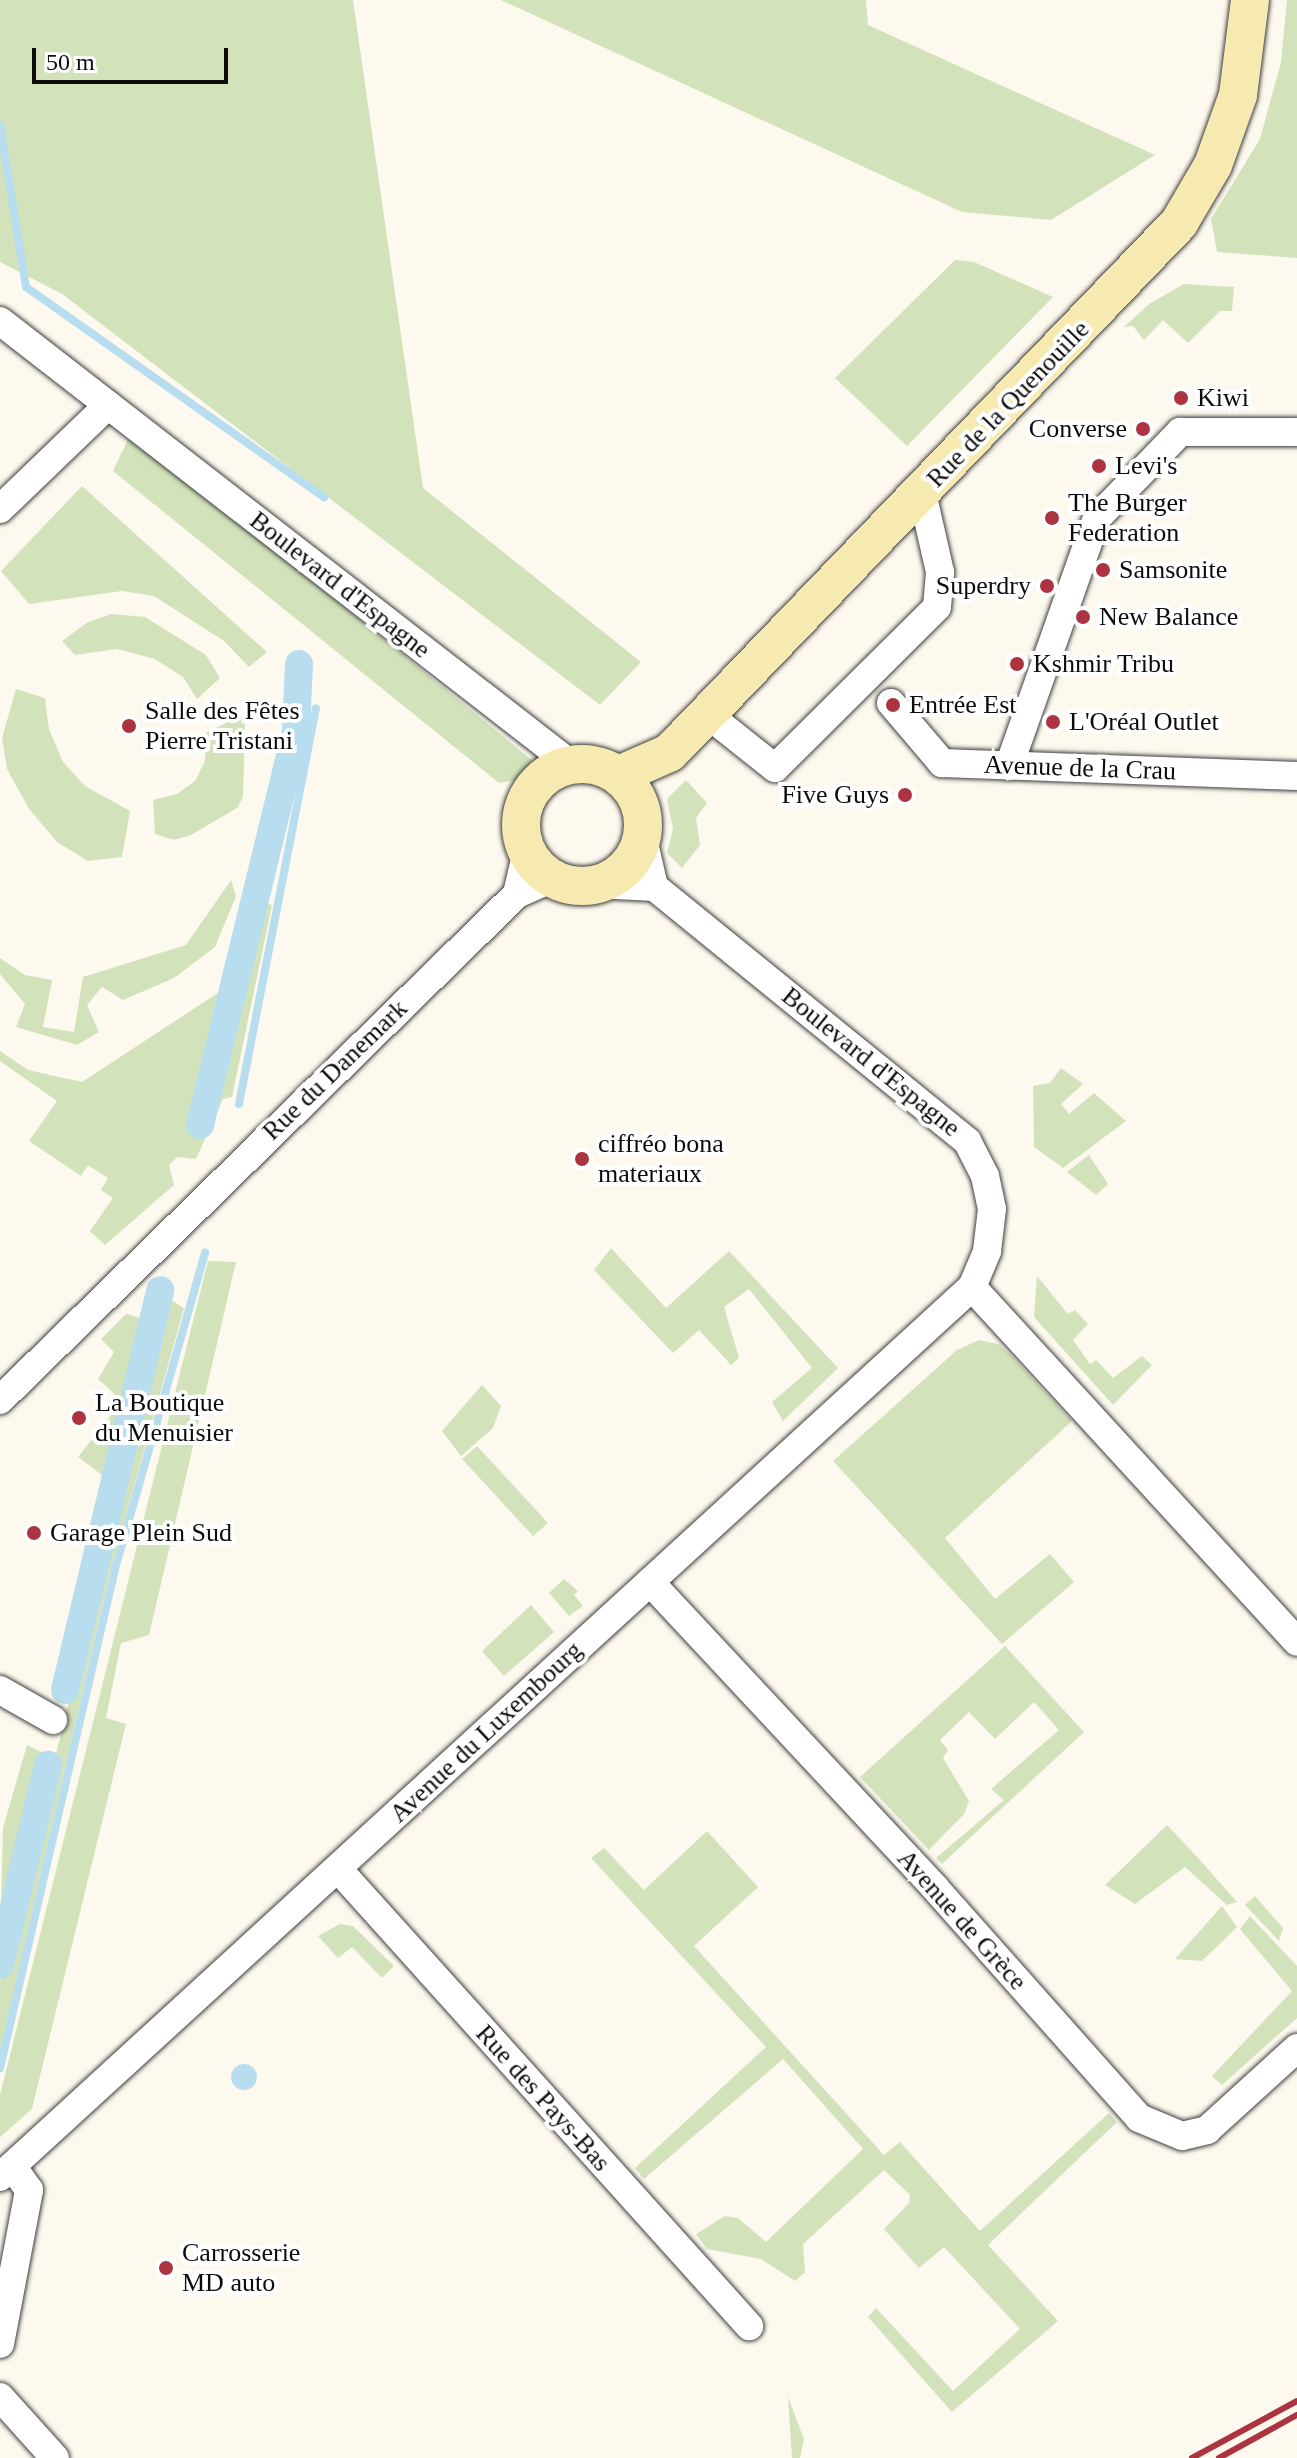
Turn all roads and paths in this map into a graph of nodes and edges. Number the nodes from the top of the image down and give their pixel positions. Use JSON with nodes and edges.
{"nodes":[{"id":1,"x":1250,"y":0,"type":"edge"},
{"id":2,"x":0,"y":321,"type":"edge"},
{"id":3,"x":108,"y":405,"type":"junction"},
{"id":4,"x":1297,"y":432,"type":"edge"},
{"id":5,"x":922,"y":493,"type":"junction"},
{"id":6,"x":0,"y":509,"type":"edge"},
{"id":7,"x":891,"y":703,"type":"dead end"},
{"id":8,"x":707,"y":714,"type":"junction"},
{"id":9,"x":669,"y":753,"type":"junction"},
{"id":10,"x":1009,"y":766,"type":"junction"},
{"id":11,"x":561,"y":769,"type":"junction"},
{"id":12,"x":619,"y":775,"type":"junction"},
{"id":13,"x":1297,"y":776,"type":"edge"},
{"id":14,"x":642,"y":821,"type":"junction"},
{"id":15,"x":527,"y":851,"type":"junction"},
{"id":16,"x":553,"y":878,"type":"junction"},
{"id":17,"x":596,"y":884,"type":"junction"},
{"id":18,"x":654,"y":887,"type":"junction"},
{"id":19,"x":517,"y":894,"type":"junction"},
{"id":20,"x":972,"y":1287,"type":"junction"},
{"id":21,"x":0,"y":1400,"type":"edge"},
{"id":22,"x":650,"y":1582,"type":"junction"},
{"id":23,"x":1297,"y":1642,"type":"edge"},
{"id":24,"x":0,"y":1690,"type":"edge"},
{"id":25,"x":53,"y":1720,"type":"dead end"},
{"id":26,"x":338,"y":1869,"type":"junction"},
{"id":27,"x":1297,"y":2048,"type":"edge"},
{"id":28,"x":6,"y":2172,"type":"edge"},
{"id":29,"x":749,"y":2326,"type":"dead end"},
{"id":30,"x":0,"y":2344,"type":"edge"},
{"id":31,"x":0,"y":2397,"type":"edge"},
{"id":32,"x":55,"y":2458,"type":"edge"}],
"edges":[{"from":1,"to":5,"type":"street","name":"Rue de la Quenouille"},
{"from":2,"to":3,"type":"street","name":"Boulevard d'Espagne"},
{"from":3,"to":6,"type":"street"},
{"from":3,"to":11,"type":"street","name":"Boulevard d'Espagne"},
{"from":4,"to":10,"type":"street"},
{"from":5,"to":8,"type":"street","name":"Rue de la Quenouille"},
{"from":5,"to":8,"type":"street"},
{"from":7,"to":10,"type":"street","name":"Avenue de la Crau"},
{"from":8,"to":9,"type":"street","name":"Rue de la Quenouille"},
{"from":9,"to":12,"type":"street","name":"Rue de la Quenouille"},
{"from":9,"to":14,"type":"street","name":"Rue de la Quenouille"},
{"from":10,"to":13,"type":"street","name":"Avenue de la Crau"},
{"from":11,"to":12,"type":"street"},
{"from":11,"to":15,"type":"street"},
{"from":12,"to":14,"type":"street"},
{"from":14,"to":17,"type":"street"},
{"from":14,"to":18,"type":"street"},
{"from":15,"to":16,"type":"street"},
{"from":15,"to":19,"type":"street"},
{"from":16,"to":17,"type":"street"},
{"from":16,"to":19,"type":"street","name":"Rue du Danemark"},
{"from":17,"to":18,"type":"street"},
{"from":18,"to":20,"type":"street","name":"Boulevard d'Espagne"},
{"from":19,"to":21,"type":"street","name":"Rue du Danemark"},
{"from":20,"to":22,"type":"street","name":"Avenue du Luxembourg"},
{"from":20,"to":23,"type":"street"},
{"from":22,"to":26,"type":"street","name":"Avenue du Luxembourg"},
{"from":22,"to":27,"type":"street","name":"Avenue de Grèce"},
{"from":24,"to":25,"type":"street"},
{"from":26,"to":28,"type":"street","name":"Avenue du Luxembourg"},
{"from":26,"to":29,"type":"street","name":"Rue des Pays-Bas"},
{"from":28,"to":30,"type":"street"},
{"from":31,"to":32,"type":"street"}]}
